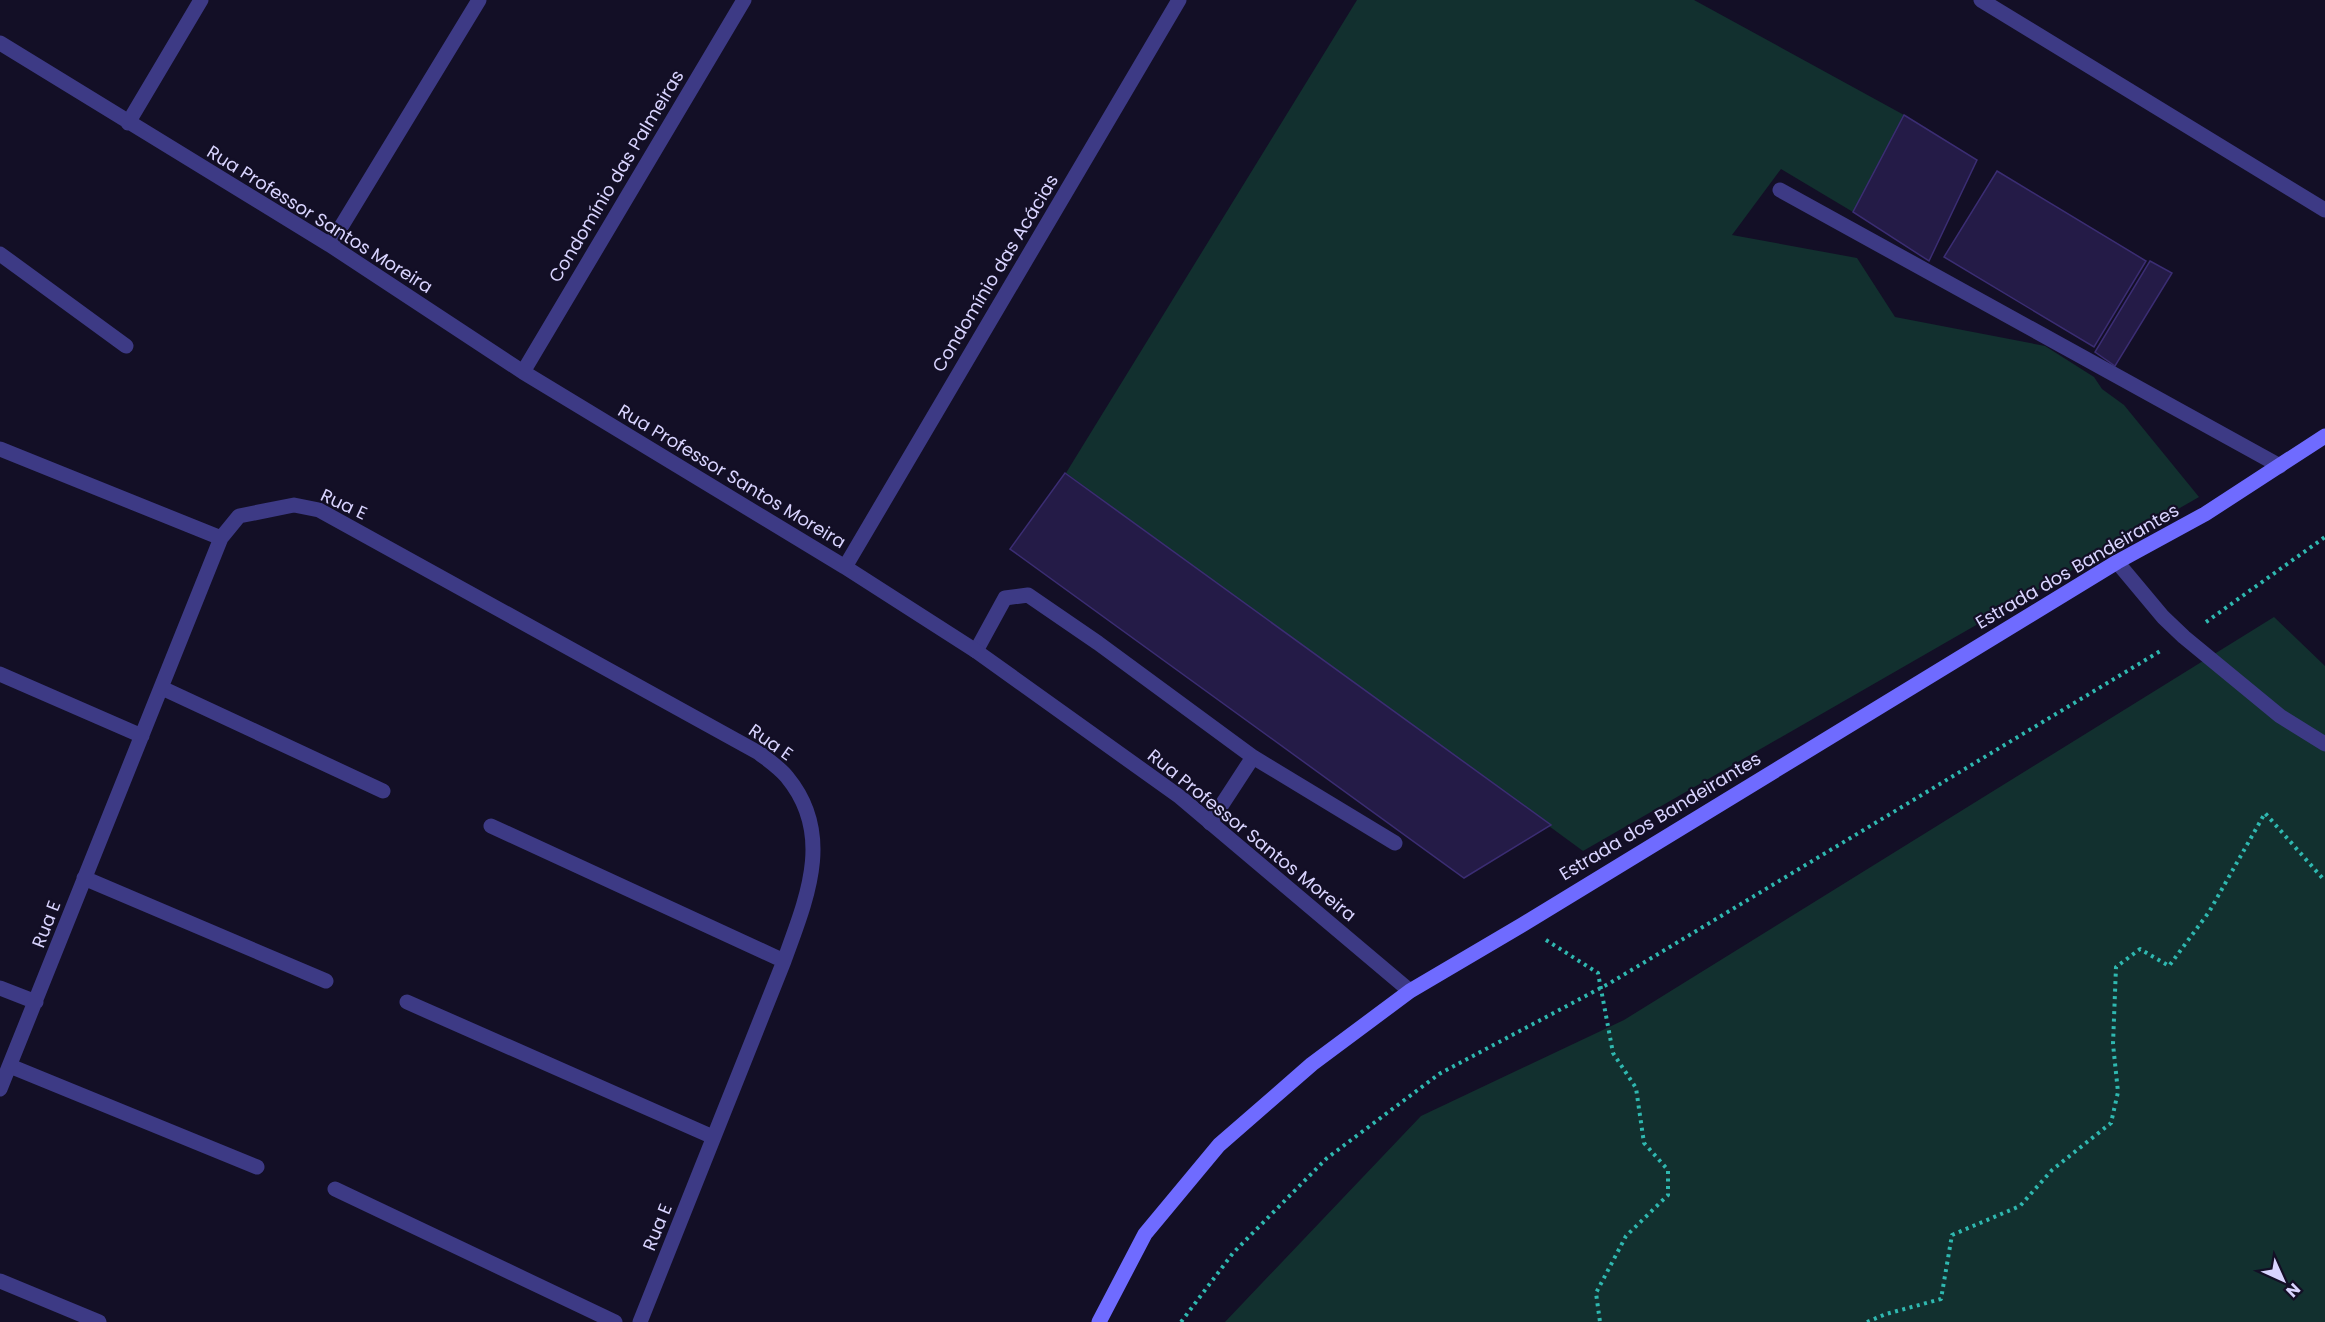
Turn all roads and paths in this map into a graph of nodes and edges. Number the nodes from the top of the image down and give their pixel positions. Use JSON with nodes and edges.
{"nodes":[{"id":1,"x":201,"y":0,"type":"edge"},
{"id":2,"x":480,"y":0,"type":"edge"},
{"id":3,"x":744,"y":0,"type":"edge"},
{"id":4,"x":1179,"y":0,"type":"edge"},
{"id":5,"x":1981,"y":0,"type":"edge"},
{"id":6,"x":0,"y":43,"type":"edge"},
{"id":7,"x":128,"y":123,"type":"junction"},
{"id":8,"x":1780,"y":190,"type":"dead end"},
{"id":9,"x":2325,"y":210,"type":"edge"},
{"id":10,"x":330,"y":245,"type":"junction"},
{"id":11,"x":0,"y":254,"type":"edge"},
{"id":12,"x":126,"y":346,"type":"dead end"},
{"id":13,"x":523,"y":372,"type":"junction"},
{"id":14,"x":2325,"y":436,"type":"edge"},
{"id":15,"x":0,"y":449,"type":"edge"},
{"id":16,"x":2280,"y":466,"type":"junction"},
{"id":17,"x":2325,"y":537,"type":"edge"},
{"id":18,"x":221,"y":538,"type":"junction"},
{"id":19,"x":2117,"y":562,"type":"junction"},
{"id":20,"x":845,"y":567,"type":"junction"},
{"id":21,"x":2184,"y":637,"type":"junction"},
{"id":22,"x":976,"y":651,"type":"junction"},
{"id":23,"x":0,"y":674,"type":"edge"},
{"id":24,"x":162,"y":688,"type":"junction"},
{"id":25,"x":142,"y":736,"type":"junction"},
{"id":26,"x":2325,"y":744,"type":"edge"},
{"id":27,"x":1253,"y":757,"type":"junction"},
{"id":28,"x":383,"y":791,"type":"dead end"},
{"id":29,"x":1210,"y":823,"type":"junction"},
{"id":30,"x":490,"y":826,"type":"dead end"},
{"id":31,"x":1395,"y":843,"type":"dead end"},
{"id":32,"x":84,"y":878,"type":"junction"},
{"id":33,"x":2325,"y":881,"type":"edge"},
{"id":34,"x":1522,"y":925,"type":"junction"},
{"id":35,"x":784,"y":961,"type":"junction"},
{"id":36,"x":326,"y":981,"type":"dead end"},
{"id":37,"x":0,"y":988,"type":"edge"},
{"id":38,"x":1410,"y":991,"type":"junction"},
{"id":39,"x":36,"y":1002,"type":"junction"},
{"id":40,"x":406,"y":1002,"type":"dead end"},
{"id":41,"x":10,"y":1066,"type":"junction"},
{"id":42,"x":0,"y":1089,"type":"edge"},
{"id":43,"x":713,"y":1137,"type":"junction"},
{"id":44,"x":257,"y":1167,"type":"dead end"},
{"id":45,"x":335,"y":1189,"type":"dead end"},
{"id":46,"x":0,"y":1281,"type":"edge"},
{"id":47,"x":99,"y":1322,"type":"edge"},
{"id":48,"x":615,"y":1322,"type":"edge"},
{"id":49,"x":640,"y":1322,"type":"edge"},
{"id":50,"x":1099,"y":1322,"type":"edge"},
{"id":51,"x":1181,"y":1322,"type":"edge"},
{"id":52,"x":1600,"y":1322,"type":"edge"},
{"id":53,"x":1867,"y":1322,"type":"edge"}],
"edges":[{"from":1,"to":7,"type":"street"},
{"from":2,"to":10,"type":"street"},
{"from":3,"to":13,"type":"street","name":"Condomínio das Palmeiras"},
{"from":4,"to":20,"type":"street","name":"Condomínio das Acácias"},
{"from":5,"to":9,"type":"street"},
{"from":6,"to":7,"type":"street","name":"Rua Professor Santos Moreira"},
{"from":7,"to":10,"type":"street","name":"Rua Professor Santos Moreira"},
{"from":8,"to":16,"type":"street"},
{"from":10,"to":13,"type":"street","name":"Rua Professor Santos Moreira"},
{"from":11,"to":12,"type":"street"},
{"from":13,"to":20,"type":"street","name":"Rua Professor Santos Moreira"},
{"from":14,"to":16,"type":"main road","name":"Estrada dos Bandeirantes"},
{"from":15,"to":18,"type":"street"},
{"from":16,"to":19,"type":"main road","name":"Estrada dos Bandeirantes"},
{"from":17,"to":21,"type":"path"},
{"from":18,"to":24,"type":"street","name":"Rua E"},
{"from":18,"to":35,"type":"street","name":"Rua E"},
{"from":19,"to":21,"type":"street"},
{"from":19,"to":34,"type":"main road","name":"Estrada dos Bandeirantes"},
{"from":20,"to":22,"type":"street","name":"Rua Professor Santos Moreira"},
{"from":21,"to":26,"type":"street"},
{"from":21,"to":51,"type":"path"},
{"from":22,"to":27,"type":"street"},
{"from":22,"to":29,"type":"street","name":"Rua Professor Santos Moreira"},
{"from":23,"to":25,"type":"street"},
{"from":24,"to":25,"type":"street","name":"Rua E"},
{"from":24,"to":28,"type":"street"},
{"from":25,"to":32,"type":"street","name":"Rua E"},
{"from":27,"to":29,"type":"street"},
{"from":27,"to":31,"type":"street"},
{"from":29,"to":38,"type":"street","name":"Rua Professor Santos Moreira"},
{"from":30,"to":35,"type":"street"},
{"from":32,"to":36,"type":"street"},
{"from":32,"to":39,"type":"street","name":"Rua E"},
{"from":33,"to":53,"type":"path"},
{"from":34,"to":38,"type":"main road","name":"Estrada dos Bandeirantes"},
{"from":34,"to":52,"type":"path"},
{"from":35,"to":43,"type":"street","name":"Rua E"},
{"from":37,"to":39,"type":"street"},
{"from":38,"to":50,"type":"main road","name":"Estrada dos Bandeirantes"},
{"from":39,"to":41,"type":"street","name":"Rua E"},
{"from":40,"to":43,"type":"street"},
{"from":41,"to":42,"type":"street","name":"Rua E"},
{"from":41,"to":44,"type":"street"},
{"from":43,"to":49,"type":"street","name":"Rua E"},
{"from":45,"to":48,"type":"street"},
{"from":46,"to":47,"type":"street"}]}
